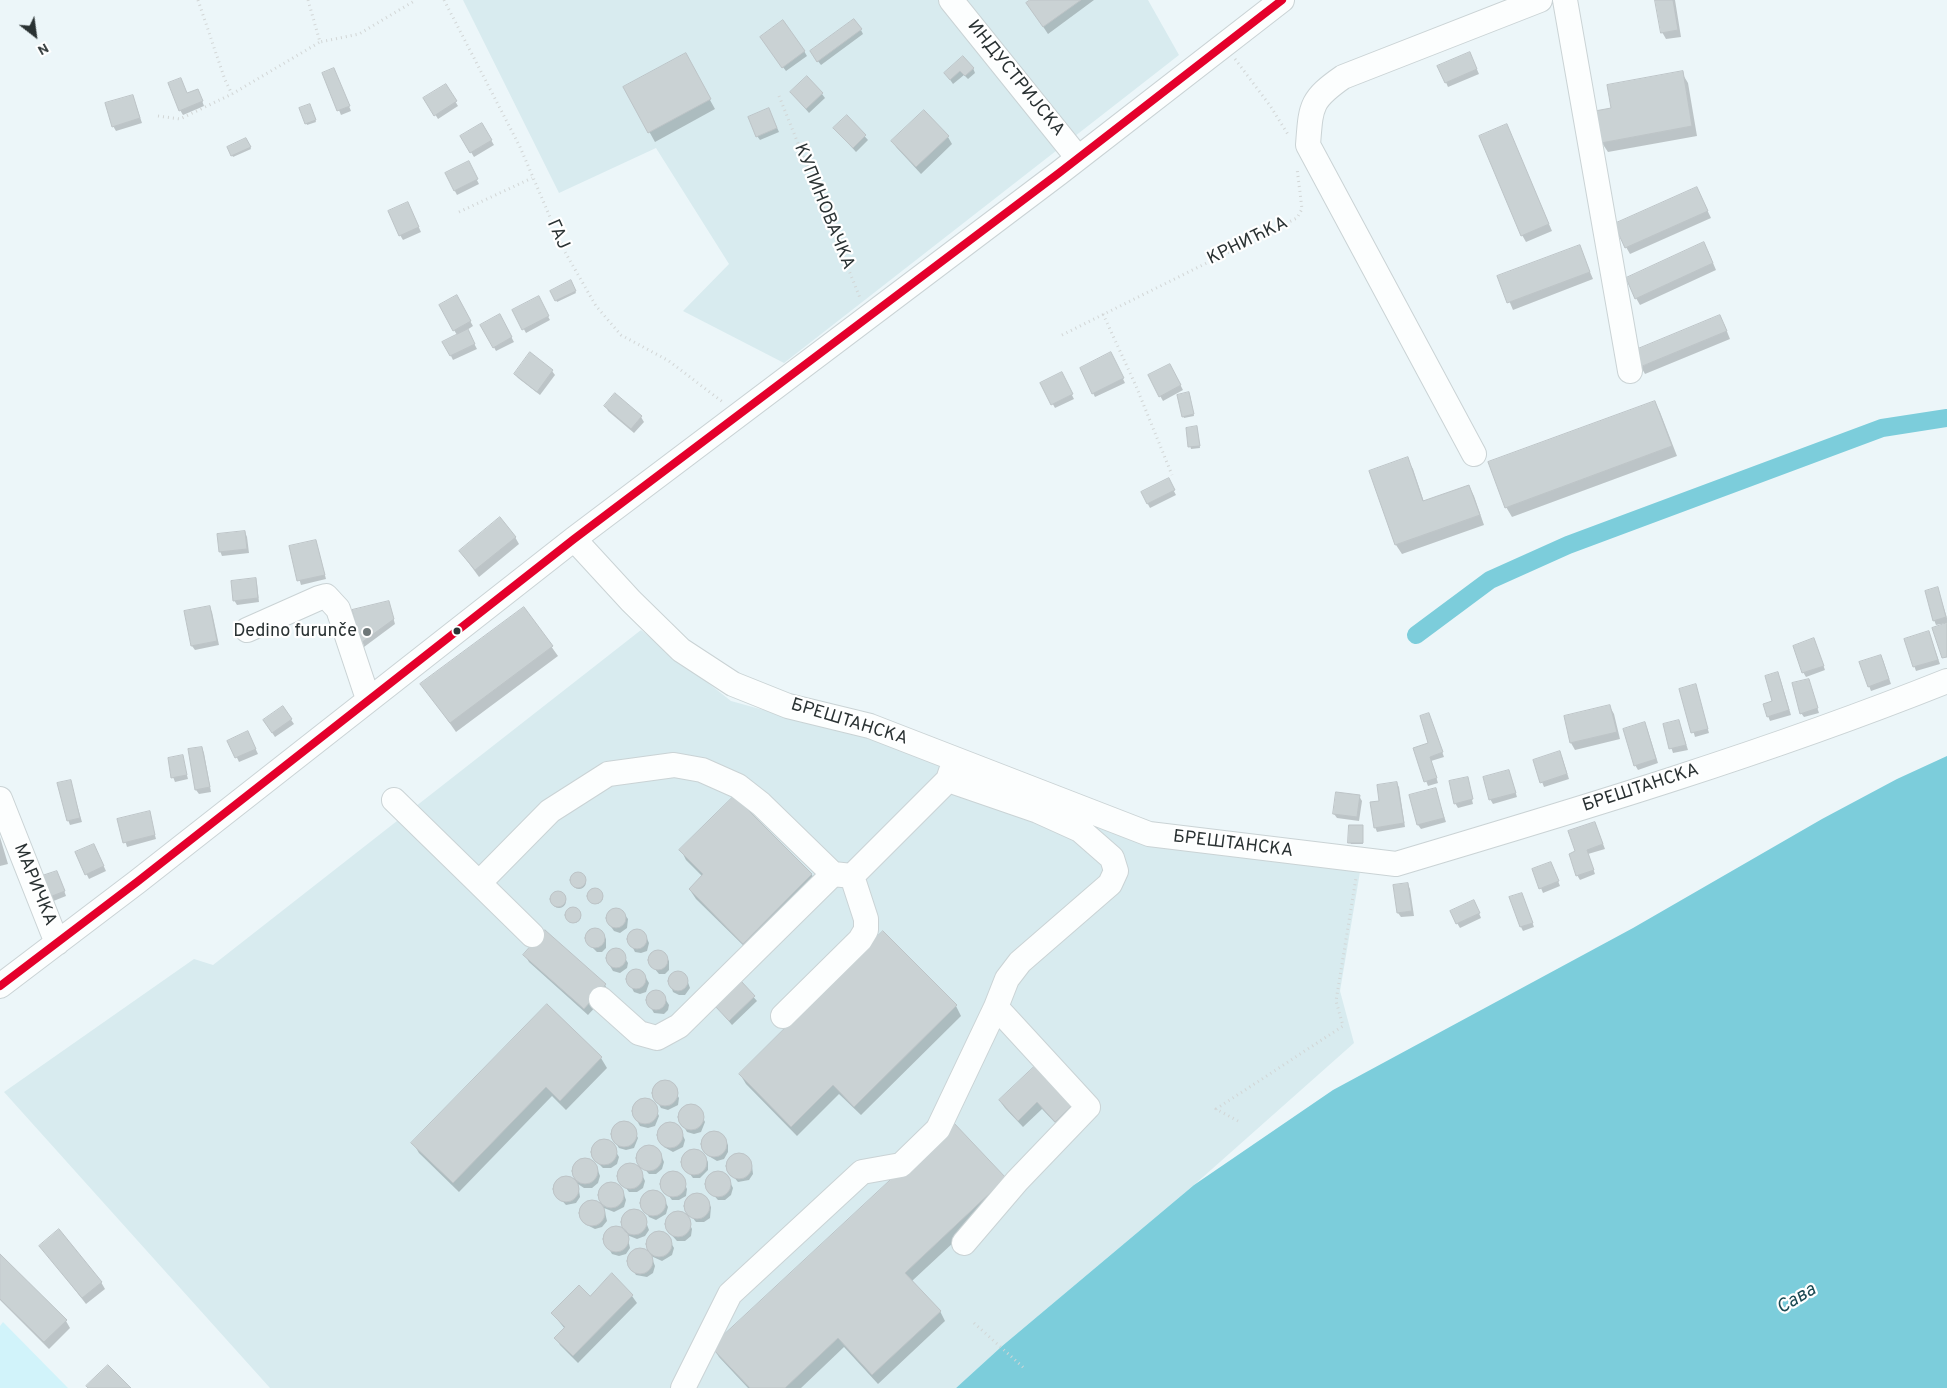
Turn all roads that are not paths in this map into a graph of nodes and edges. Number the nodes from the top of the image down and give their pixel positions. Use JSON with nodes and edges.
{"nodes":[{"id":1,"x":951,"y":0,"type":"edge"},
{"id":2,"x":1282,"y":0,"type":"edge"},
{"id":3,"x":1540,"y":0,"type":"edge"},
{"id":4,"x":1565,"y":0,"type":"edge"},
{"id":5,"x":1078,"y":158,"type":"junction"},
{"id":6,"x":1630,"y":372,"type":"dead end"},
{"id":7,"x":1474,"y":454,"type":"dead end"},
{"id":8,"x":574,"y":538,"type":"junction"},
{"id":9,"x":247,"y":630,"type":"dead end"},
{"id":10,"x":1947,"y":681,"type":"edge"},
{"id":11,"x":368,"y":700,"type":"junction"},
{"id":12,"x":952,"y":769,"type":"junction"},
{"id":13,"x":0,"y":799,"type":"edge"},
{"id":14,"x":394,"y":800,"type":"dead end"},
{"id":15,"x":843,"y":875,"type":"junction"},
{"id":16,"x":479,"y":883,"type":"junction"},
{"id":17,"x":532,"y":935,"type":"dead end"},
{"id":18,"x":58,"y":943,"type":"junction"},
{"id":19,"x":0,"y":986,"type":"edge"},
{"id":20,"x":601,"y":999,"type":"dead end"},
{"id":21,"x":996,"y":1007,"type":"junction"},
{"id":22,"x":783,"y":1016,"type":"dead end"},
{"id":23,"x":964,"y":1243,"type":"dead end"},
{"id":24,"x":683,"y":1388,"type":"edge"}],
"edges":[{"from":1,"to":5,"type":"street","name":"ИНДУСТРИЈСКА"},
{"from":2,"to":5,"type":"street"},
{"from":3,"to":7,"type":"street"},
{"from":4,"to":6,"type":"street"},
{"from":5,"to":8,"type":"street"},
{"from":8,"to":11,"type":"street"},
{"from":8,"to":12,"type":"street","name":"БРЕШТАНСКА"},
{"from":9,"to":11,"type":"street"},
{"from":10,"to":12,"type":"street","name":"БРЕШТАНСКА"},
{"from":11,"to":18,"type":"street"},
{"from":12,"to":15,"type":"street"},
{"from":12,"to":21,"type":"street"},
{"from":13,"to":18,"type":"street","name":"МАРИЧКА"},
{"from":14,"to":16,"type":"street"},
{"from":15,"to":16,"type":"street"},
{"from":15,"to":20,"type":"street"},
{"from":15,"to":22,"type":"street"},
{"from":16,"to":17,"type":"street"},
{"from":18,"to":19,"type":"street"},
{"from":21,"to":23,"type":"street"},
{"from":21,"to":24,"type":"street"}]}
